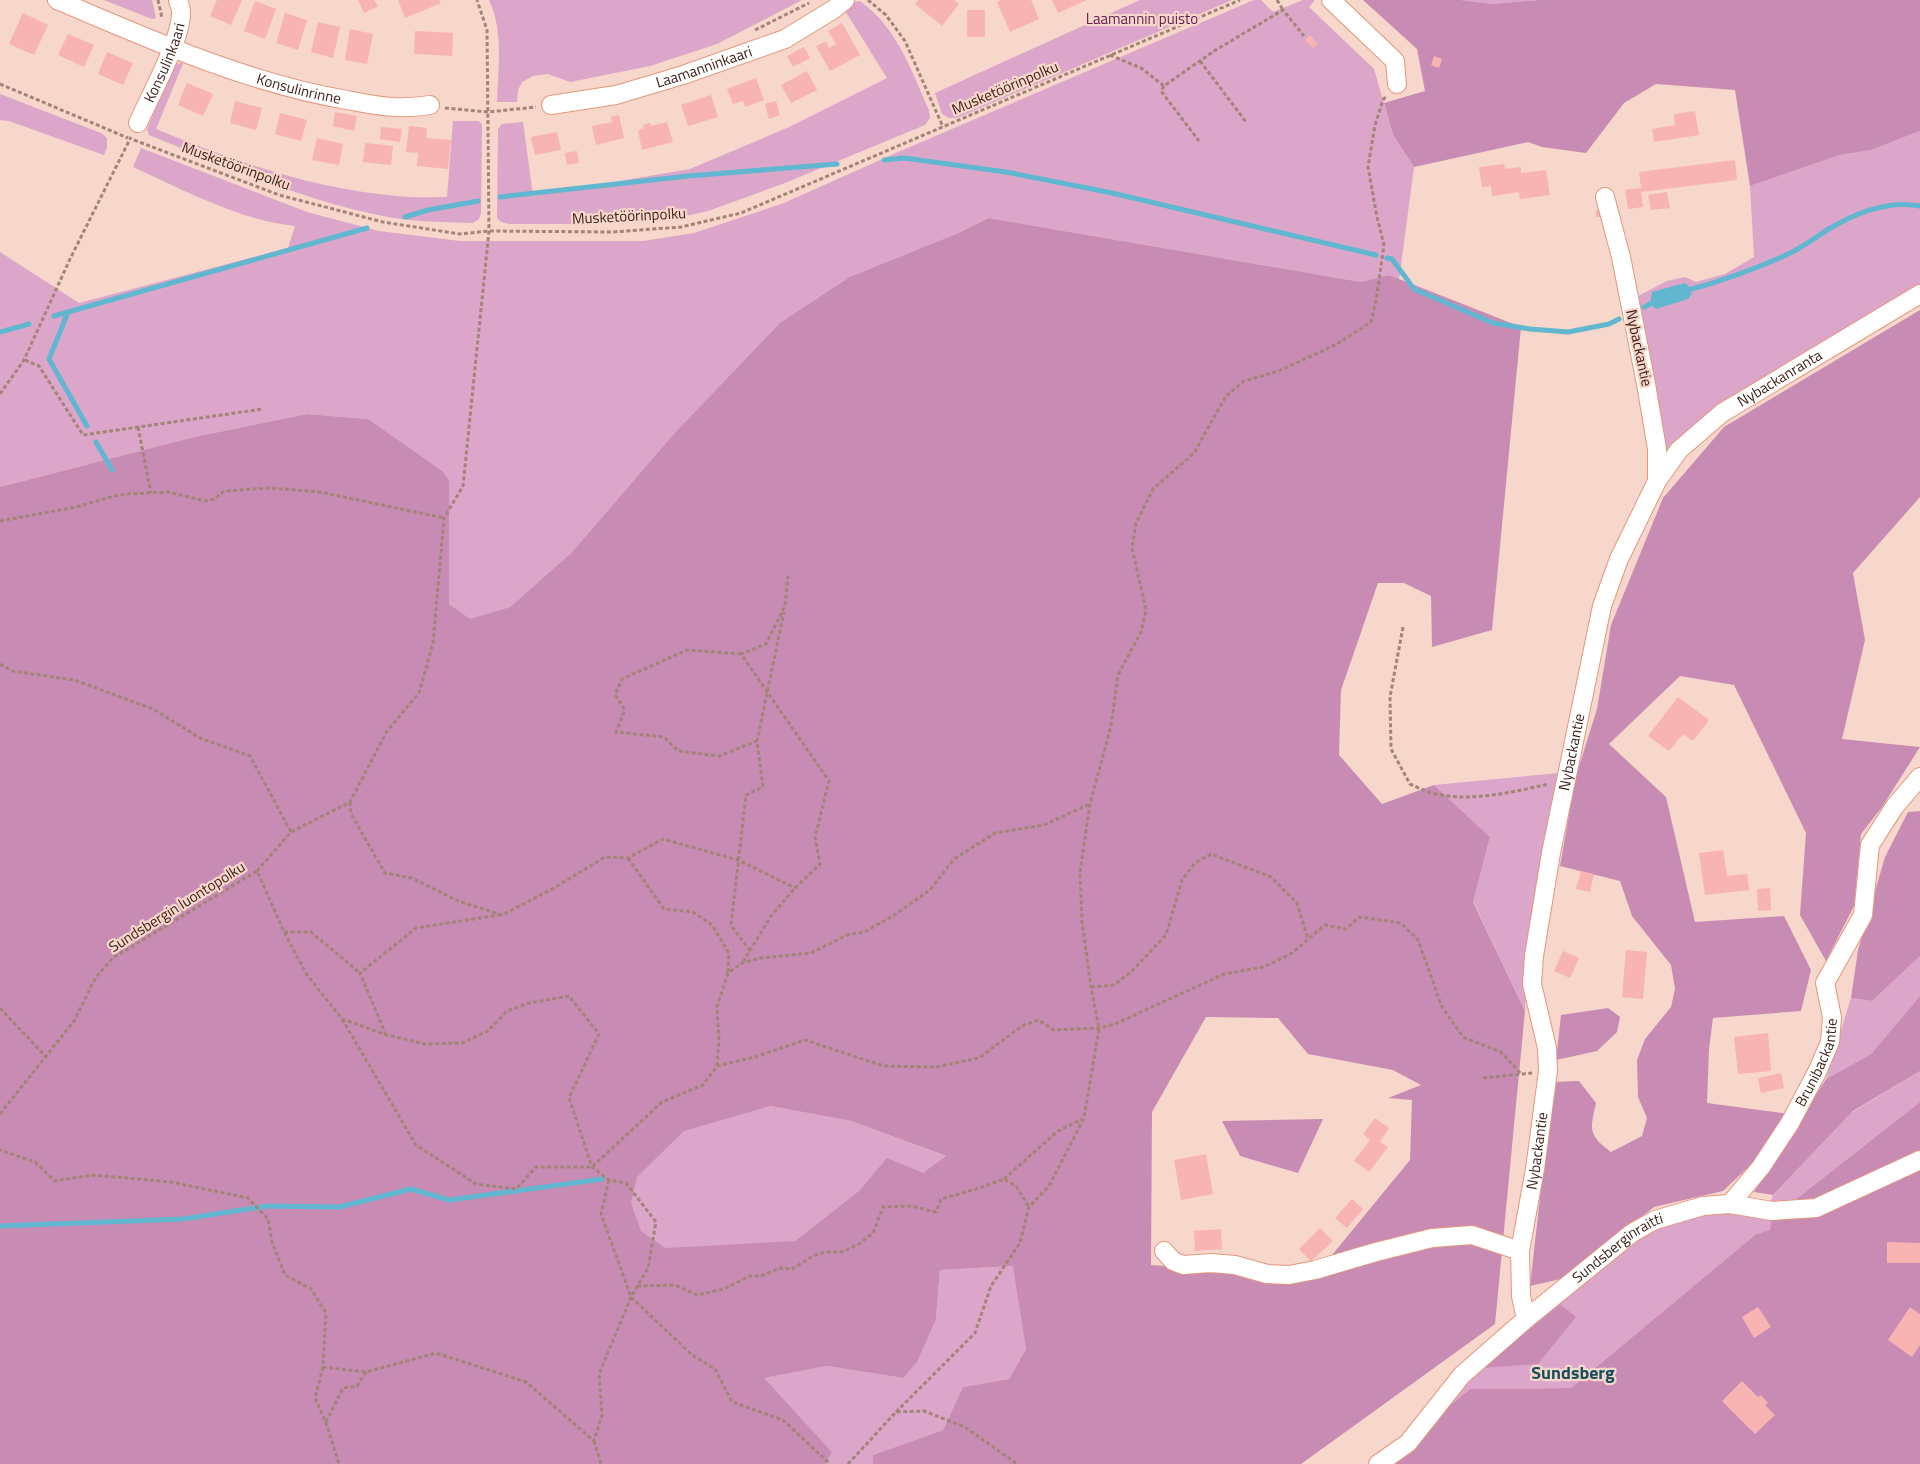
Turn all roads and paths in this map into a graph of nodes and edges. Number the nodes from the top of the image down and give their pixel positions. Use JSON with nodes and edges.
{"nodes":[{"id":1,"x":56,"y":0,"type":"edge"},
{"id":2,"x":178,"y":0,"type":"edge"},
{"id":3,"x":477,"y":0,"type":"edge"},
{"id":4,"x":814,"y":0,"type":"edge"},
{"id":5,"x":846,"y":0,"type":"edge"},
{"id":6,"x":868,"y":0,"type":"edge"},
{"id":7,"x":1240,"y":0,"type":"edge"},
{"id":8,"x":1277,"y":0,"type":"edge"},
{"id":9,"x":1331,"y":0,"type":"edge"},
{"id":10,"x":1283,"y":10,"type":"junction"},
{"id":11,"x":749,"y":33,"type":"dead end"},
{"id":12,"x":1304,"y":36,"type":"dead end"},
{"id":13,"x":172,"y":48,"type":"junction"},
{"id":14,"x":1110,"y":55,"type":"junction"},
{"id":15,"x":1200,"y":61,"type":"junction"},
{"id":16,"x":0,"y":84,"type":"edge"},
{"id":17,"x":1397,"y":84,"type":"joint"},
{"id":18,"x":1164,"y":86,"type":"junction"},
{"id":19,"x":430,"y":105,"type":"joint"},
{"id":20,"x":551,"y":105,"type":"joint"},
{"id":21,"x":488,"y":112,"type":"junction"},
{"id":22,"x":1246,"y":122,"type":"dead end"},
{"id":23,"x":943,"y":127,"type":"junction"},
{"id":24,"x":134,"y":131,"type":"junction"},
{"id":25,"x":1199,"y":141,"type":"dead end"},
{"id":26,"x":1605,"y":197,"type":"dead end"},
{"id":27,"x":489,"y":231,"type":"junction"},
{"id":28,"x":1920,"y":294,"type":"edge"},
{"id":29,"x":24,"y":360,"type":"junction"},
{"id":30,"x":0,"y":394,"type":"edge"},
{"id":31,"x":263,"y":409,"type":"dead end"},
{"id":32,"x":138,"y":427,"type":"junction"},
{"id":33,"x":1657,"y":482,"type":"junction"},
{"id":34,"x":151,"y":493,"type":"junction"},
{"id":35,"x":444,"y":518,"type":"junction"},
{"id":36,"x":0,"y":521,"type":"edge"},
{"id":37,"x":788,"y":576,"type":"dead end"},
{"id":38,"x":785,"y":606,"type":"junction"},
{"id":39,"x":1403,"y":627,"type":"dead end"},
{"id":40,"x":741,"y":654,"type":"junction"},
{"id":41,"x":0,"y":664,"type":"edge"},
{"id":42,"x":768,"y":692,"type":"junction"},
{"id":43,"x":757,"y":741,"type":"junction"},
{"id":44,"x":1920,"y":777,"type":"edge"},
{"id":45,"x":1566,"y":780,"type":"junction"},
{"id":46,"x":350,"y":802,"type":"junction"},
{"id":47,"x":1090,"y":804,"type":"junction"},
{"id":48,"x":291,"y":832,"type":"junction"},
{"id":49,"x":628,"y":858,"type":"junction"},
{"id":50,"x":738,"y":860,"type":"junction"},
{"id":51,"x":256,"y":871,"type":"junction"},
{"id":52,"x":795,"y":888,"type":"junction"},
{"id":53,"x":502,"y":915,"type":"junction"},
{"id":54,"x":284,"y":932,"type":"junction"},
{"id":55,"x":1308,"y":939,"type":"junction"},
{"id":56,"x":750,"y":951,"type":"junction"},
{"id":57,"x":742,"y":963,"type":"junction"},
{"id":58,"x":360,"y":973,"type":"junction"},
{"id":59,"x":728,"y":973,"type":"junction"},
{"id":60,"x":1091,"y":988,"type":"junction"},
{"id":61,"x":0,"y":1008,"type":"edge"},
{"id":62,"x":342,"y":1019,"type":"junction"},
{"id":63,"x":1099,"y":1028,"type":"junction"},
{"id":64,"x":386,"y":1036,"type":"junction"},
{"id":65,"x":47,"y":1058,"type":"junction"},
{"id":66,"x":717,"y":1066,"type":"junction"},
{"id":67,"x":1548,"y":1071,"type":"junction"},
{"id":68,"x":1521,"y":1074,"type":"junction"},
{"id":69,"x":1483,"y":1078,"type":"dead end"},
{"id":70,"x":0,"y":1114,"type":"edge"},
{"id":71,"x":1084,"y":1118,"type":"junction"},
{"id":72,"x":0,"y":1150,"type":"edge"},
{"id":73,"x":1920,"y":1160,"type":"edge"},
{"id":74,"x":592,"y":1167,"type":"junction"},
{"id":75,"x":1004,"y":1179,"type":"junction"},
{"id":76,"x":609,"y":1180,"type":"junction"},
{"id":77,"x":1730,"y":1204,"type":"junction"},
{"id":78,"x":1029,"y":1207,"type":"junction"},
{"id":79,"x":1164,"y":1251,"type":"dead end"},
{"id":80,"x":1520,"y":1251,"type":"junction"},
{"id":81,"x":637,"y":1286,"type":"junction"},
{"id":82,"x":630,"y":1297,"type":"junction"},
{"id":83,"x":1526,"y":1319,"type":"junction"},
{"id":84,"x":323,"y":1367,"type":"junction"},
{"id":85,"x":366,"y":1372,"type":"junction"},
{"id":86,"x":896,"y":1412,"type":"junction"},
{"id":87,"x":326,"y":1423,"type":"junction"},
{"id":88,"x":594,"y":1441,"type":"junction"},
{"id":89,"x":339,"y":1464,"type":"edge"},
{"id":90,"x":601,"y":1464,"type":"edge"},
{"id":91,"x":830,"y":1464,"type":"edge"},
{"id":92,"x":848,"y":1464,"type":"edge"},
{"id":93,"x":1017,"y":1464,"type":"edge"},
{"id":94,"x":1378,"y":1464,"type":"edge"}],
"edges":[{"from":1,"to":13,"type":"street","name":"Konsulinrinne"},
{"from":2,"to":13,"type":"street","name":"Konsulinkaari"},
{"from":3,"to":21,"type":"path"},
{"from":4,"to":11,"type":"path"},
{"from":5,"to":20,"type":"street","name":"Laamanninkaari"},
{"from":6,"to":23,"type":"path"},
{"from":7,"to":14,"type":"path","name":"Musketöörinpolku"},
{"from":8,"to":10,"type":"path"},
{"from":9,"to":17,"type":"street"},
{"from":10,"to":12,"type":"path"},
{"from":10,"to":15,"type":"path"},
{"from":13,"to":19,"type":"street","name":"Konsulinrinne"},
{"from":13,"to":24,"type":"street","name":"Konsulinkaari"},
{"from":14,"to":18,"type":"path"},
{"from":14,"to":23,"type":"path","name":"Musketöörinpolku"},
{"from":15,"to":18,"type":"path"},
{"from":15,"to":22,"type":"path"},
{"from":16,"to":24,"type":"path","name":"Musketöörinpolku"},
{"from":17,"to":47,"type":"path"},
{"from":18,"to":25,"type":"path"},
{"from":19,"to":21,"type":"path"},
{"from":20,"to":21,"type":"path"},
{"from":21,"to":27,"type":"path"},
{"from":23,"to":27,"type":"path","name":"Musketöörinpolku"},
{"from":24,"to":27,"type":"path","name":"Musketöörinpolku"},
{"from":24,"to":29,"type":"path"},
{"from":26,"to":33,"type":"street","name":"Nybackantie"},
{"from":27,"to":35,"type":"path"},
{"from":28,"to":33,"type":"street","name":"Nybackanranta"},
{"from":29,"to":30,"type":"path"},
{"from":29,"to":32,"type":"path"},
{"from":31,"to":32,"type":"path"},
{"from":32,"to":34,"type":"path"},
{"from":33,"to":45,"type":"street","name":"Nybackantie"},
{"from":34,"to":35,"type":"path"},
{"from":34,"to":36,"type":"path"},
{"from":35,"to":46,"type":"path"},
{"from":37,"to":38,"type":"path"},
{"from":38,"to":40,"type":"path"},
{"from":38,"to":42,"type":"path"},
{"from":39,"to":45,"type":"path"},
{"from":40,"to":42,"type":"path"},
{"from":40,"to":43,"type":"path"},
{"from":41,"to":48,"type":"path"},
{"from":42,"to":43,"type":"path"},
{"from":42,"to":52,"type":"path"},
{"from":43,"to":50,"type":"path"},
{"from":44,"to":77,"type":"street","name":"Brunibackantie"},
{"from":45,"to":67,"type":"street","name":"Nybackantie"},
{"from":46,"to":48,"type":"path"},
{"from":46,"to":53,"type":"path"},
{"from":47,"to":57,"type":"path"},
{"from":47,"to":60,"type":"path"},
{"from":48,"to":51,"type":"path"},
{"from":49,"to":50,"type":"path"},
{"from":49,"to":53,"type":"path"},
{"from":49,"to":59,"type":"path"},
{"from":50,"to":52,"type":"path"},
{"from":50,"to":56,"type":"path"},
{"from":51,"to":54,"type":"path","name":"Sundsbergin luontopolku"},
{"from":51,"to":65,"type":"path","name":"Sundsbergin luontopolku"},
{"from":52,"to":56,"type":"path"},
{"from":53,"to":58,"type":"path"},
{"from":54,"to":58,"type":"path"},
{"from":54,"to":62,"type":"path","name":"Sundsbergin luontopolku"},
{"from":55,"to":60,"type":"path"},
{"from":55,"to":63,"type":"path"},
{"from":55,"to":68,"type":"path"},
{"from":56,"to":57,"type":"path"},
{"from":57,"to":59,"type":"path"},
{"from":58,"to":64,"type":"path"},
{"from":59,"to":66,"type":"path"},
{"from":60,"to":63,"type":"path"},
{"from":61,"to":65,"type":"path"},
{"from":62,"to":64,"type":"path"},
{"from":62,"to":74,"type":"path","name":"Sundsbergin luontopolku"},
{"from":63,"to":66,"type":"path"},
{"from":63,"to":71,"type":"path"},
{"from":64,"to":74,"type":"path"},
{"from":65,"to":70,"type":"path","name":"Sundsbergin luontopolku"},
{"from":66,"to":74,"type":"path"},
{"from":67,"to":68,"type":"path"},
{"from":67,"to":80,"type":"street","name":"Nybackantie"},
{"from":68,"to":69,"type":"path"},
{"from":71,"to":75,"type":"path"},
{"from":71,"to":78,"type":"path"},
{"from":72,"to":84,"type":"path"},
{"from":73,"to":77,"type":"street","name":"Sundsberginraitti"},
{"from":74,"to":76,"type":"path"},
{"from":75,"to":78,"type":"path"},
{"from":75,"to":81,"type":"path"},
{"from":76,"to":81,"type":"path"},
{"from":76,"to":82,"type":"path"},
{"from":77,"to":83,"type":"street","name":"Sundsberginraitti"},
{"from":78,"to":86,"type":"path"},
{"from":79,"to":80,"type":"street"},
{"from":80,"to":83,"type":"street","name":"Nybackantie"},
{"from":81,"to":82,"type":"path"},
{"from":82,"to":88,"type":"path"},
{"from":82,"to":91,"type":"path"},
{"from":83,"to":94,"type":"street","name":"Sundsberginraitti"},
{"from":84,"to":85,"type":"path"},
{"from":84,"to":87,"type":"path"},
{"from":85,"to":87,"type":"path"},
{"from":85,"to":88,"type":"path"},
{"from":86,"to":92,"type":"path"},
{"from":86,"to":93,"type":"path"},
{"from":87,"to":89,"type":"path"},
{"from":88,"to":90,"type":"path"}]}
